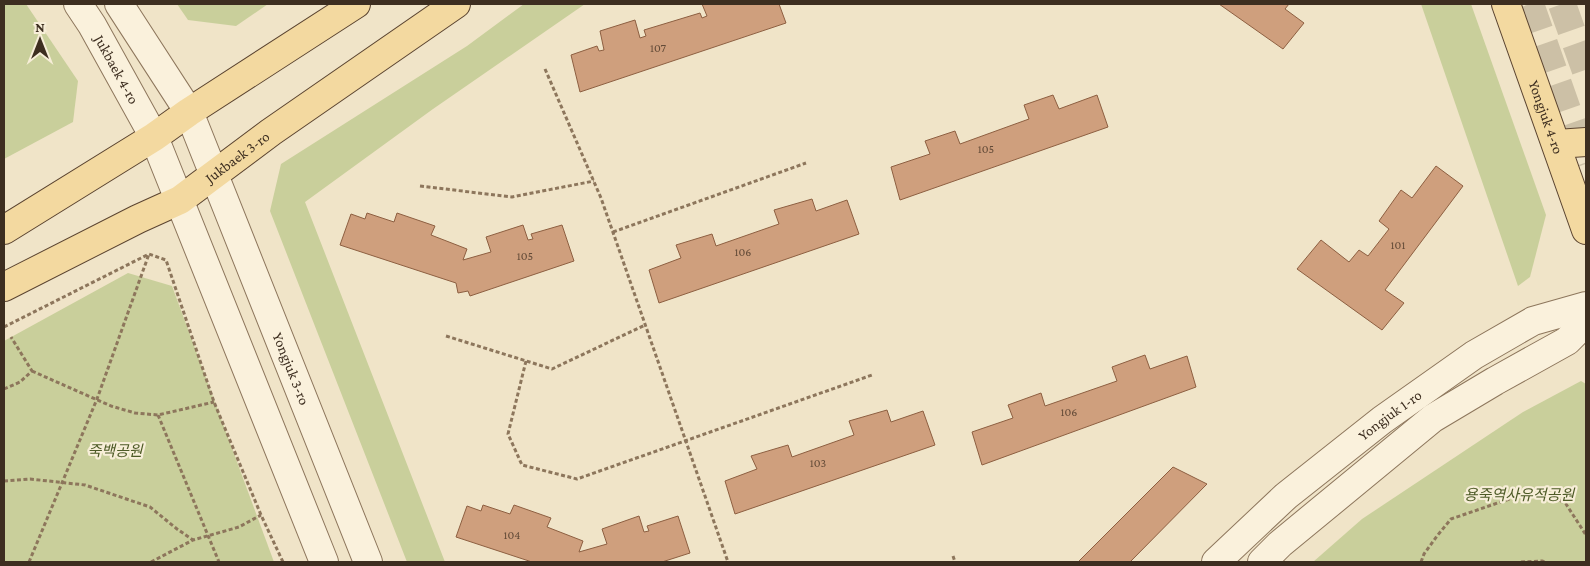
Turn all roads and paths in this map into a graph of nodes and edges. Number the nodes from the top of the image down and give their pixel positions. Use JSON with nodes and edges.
{"nodes":[{"id":1,"x":78,"y":4,"type":"edge"},
{"id":2,"x":119,"y":4,"type":"edge"},
{"id":3,"x":356,"y":4,"type":"edge"},
{"id":4,"x":456,"y":4,"type":"edge"},
{"id":5,"x":1506,"y":4,"type":"edge"},
{"id":6,"x":545,"y":69,"type":"dead end"},
{"id":7,"x":189,"y":112,"type":"junction"},
{"id":8,"x":154,"y":137,"type":"junction"},
{"id":9,"x":1586,"y":142,"type":"edge"},
{"id":10,"x":1557,"y":144,"type":"junction"},
{"id":11,"x":806,"y":163,"type":"dead end"},
{"id":12,"x":215,"y":174,"type":"junction"},
{"id":13,"x":594,"y":181,"type":"junction"},
{"id":14,"x":420,"y":186,"type":"dead end"},
{"id":15,"x":180,"y":200,"type":"junction"},
{"id":16,"x":4,"y":230,"type":"edge"},
{"id":17,"x":1586,"y":230,"type":"edge"},
{"id":18,"x":613,"y":232,"type":"junction"},
{"id":19,"x":149,"y":254,"type":"junction"},
{"id":20,"x":4,"y":287,"type":"edge"},
{"id":21,"x":1586,"y":306,"type":"edge"},
{"id":22,"x":1586,"y":322,"type":"edge"},
{"id":23,"x":645,"y":325,"type":"junction"},
{"id":24,"x":4,"y":327,"type":"edge"},
{"id":25,"x":446,"y":336,"type":"dead end"},
{"id":26,"x":11,"y":337,"type":"dead end"},
{"id":27,"x":526,"y":361,"type":"junction"},
{"id":28,"x":32,"y":371,"type":"junction"},
{"id":29,"x":872,"y":375,"type":"dead end"},
{"id":30,"x":4,"y":389,"type":"edge"},
{"id":31,"x":97,"y":400,"type":"junction"},
{"id":32,"x":214,"y":402,"type":"junction"},
{"id":33,"x":158,"y":415,"type":"junction"},
{"id":34,"x":686,"y":441,"type":"junction"},
{"id":35,"x":4,"y":481,"type":"edge"},
{"id":36,"x":62,"y":482,"type":"junction"},
{"id":37,"x":261,"y":515,"type":"junction"},
{"id":38,"x":1586,"y":535,"type":"edge"},
{"id":39,"x":207,"y":536,"type":"junction"},
{"id":40,"x":193,"y":540,"type":"junction"},
{"id":41,"x":953,"y":556,"type":"dead end"},
{"id":42,"x":29,"y":562,"type":"edge"},
{"id":43,"x":151,"y":562,"type":"edge"},
{"id":44,"x":219,"y":562,"type":"edge"},
{"id":45,"x":283,"y":562,"type":"edge"},
{"id":46,"x":324,"y":562,"type":"edge"},
{"id":47,"x":368,"y":562,"type":"edge"},
{"id":48,"x":728,"y":562,"type":"edge"},
{"id":49,"x":955,"y":562,"type":"edge"},
{"id":50,"x":1216,"y":562,"type":"edge"},
{"id":51,"x":1262,"y":562,"type":"edge"},
{"id":52,"x":1421,"y":562,"type":"edge"},
{"id":53,"x":1521,"y":562,"type":"edge"},
{"id":54,"x":1546,"y":562,"type":"edge"}],
"edges":[{"from":1,"to":8,"type":"street","name":"Jukbaek 4-ro"},
{"from":2,"to":7,"type":"street"},
{"from":3,"to":7,"type":"main road"},
{"from":4,"to":12,"type":"main road","name":"Jukbaek 3-ro"},
{"from":5,"to":10,"type":"main road","name":"Yongjuk 4-ro"},
{"from":6,"to":13,"type":"path"},
{"from":7,"to":8,"type":"main road"},
{"from":7,"to":12,"type":"street","name":"Yongjuk 3-ro"},
{"from":8,"to":15,"type":"street","name":"Jukbaek 4-ro"},
{"from":8,"to":16,"type":"main road"},
{"from":9,"to":10,"type":"main road"},
{"from":10,"to":17,"type":"main road","name":"Yongjuk 4-ro"},
{"from":11,"to":18,"type":"path"},
{"from":12,"to":15,"type":"main road","name":"Jukbaek 3-ro"},
{"from":12,"to":47,"type":"street","name":"Yongjuk 3-ro"},
{"from":13,"to":14,"type":"path"},
{"from":13,"to":18,"type":"path"},
{"from":15,"to":20,"type":"main road","name":"Jukbaek 3-ro"},
{"from":15,"to":46,"type":"street","name":"Jukbaek 4-ro"},
{"from":18,"to":23,"type":"path"},
{"from":19,"to":24,"type":"path"},
{"from":19,"to":31,"type":"path"},
{"from":19,"to":32,"type":"path"},
{"from":21,"to":50,"type":"street","name":"Yongjuk 1-ro"},
{"from":22,"to":51,"type":"street"},
{"from":23,"to":27,"type":"path"},
{"from":23,"to":34,"type":"path"},
{"from":25,"to":27,"type":"path"},
{"from":26,"to":28,"type":"path"},
{"from":27,"to":34,"type":"path"},
{"from":28,"to":30,"type":"path"},
{"from":28,"to":31,"type":"path"},
{"from":29,"to":34,"type":"path"},
{"from":31,"to":33,"type":"path"},
{"from":31,"to":36,"type":"path"},
{"from":32,"to":33,"type":"path"},
{"from":32,"to":37,"type":"path"},
{"from":33,"to":39,"type":"path"},
{"from":34,"to":48,"type":"path"},
{"from":35,"to":36,"type":"path"},
{"from":36,"to":40,"type":"path"},
{"from":36,"to":42,"type":"path"},
{"from":37,"to":39,"type":"path"},
{"from":37,"to":45,"type":"path"},
{"from":38,"to":52,"type":"path"},
{"from":39,"to":40,"type":"path"},
{"from":39,"to":44,"type":"path"},
{"from":40,"to":43,"type":"path"},
{"from":41,"to":49,"type":"path"},
{"from":53,"to":54,"type":"path"}]}
